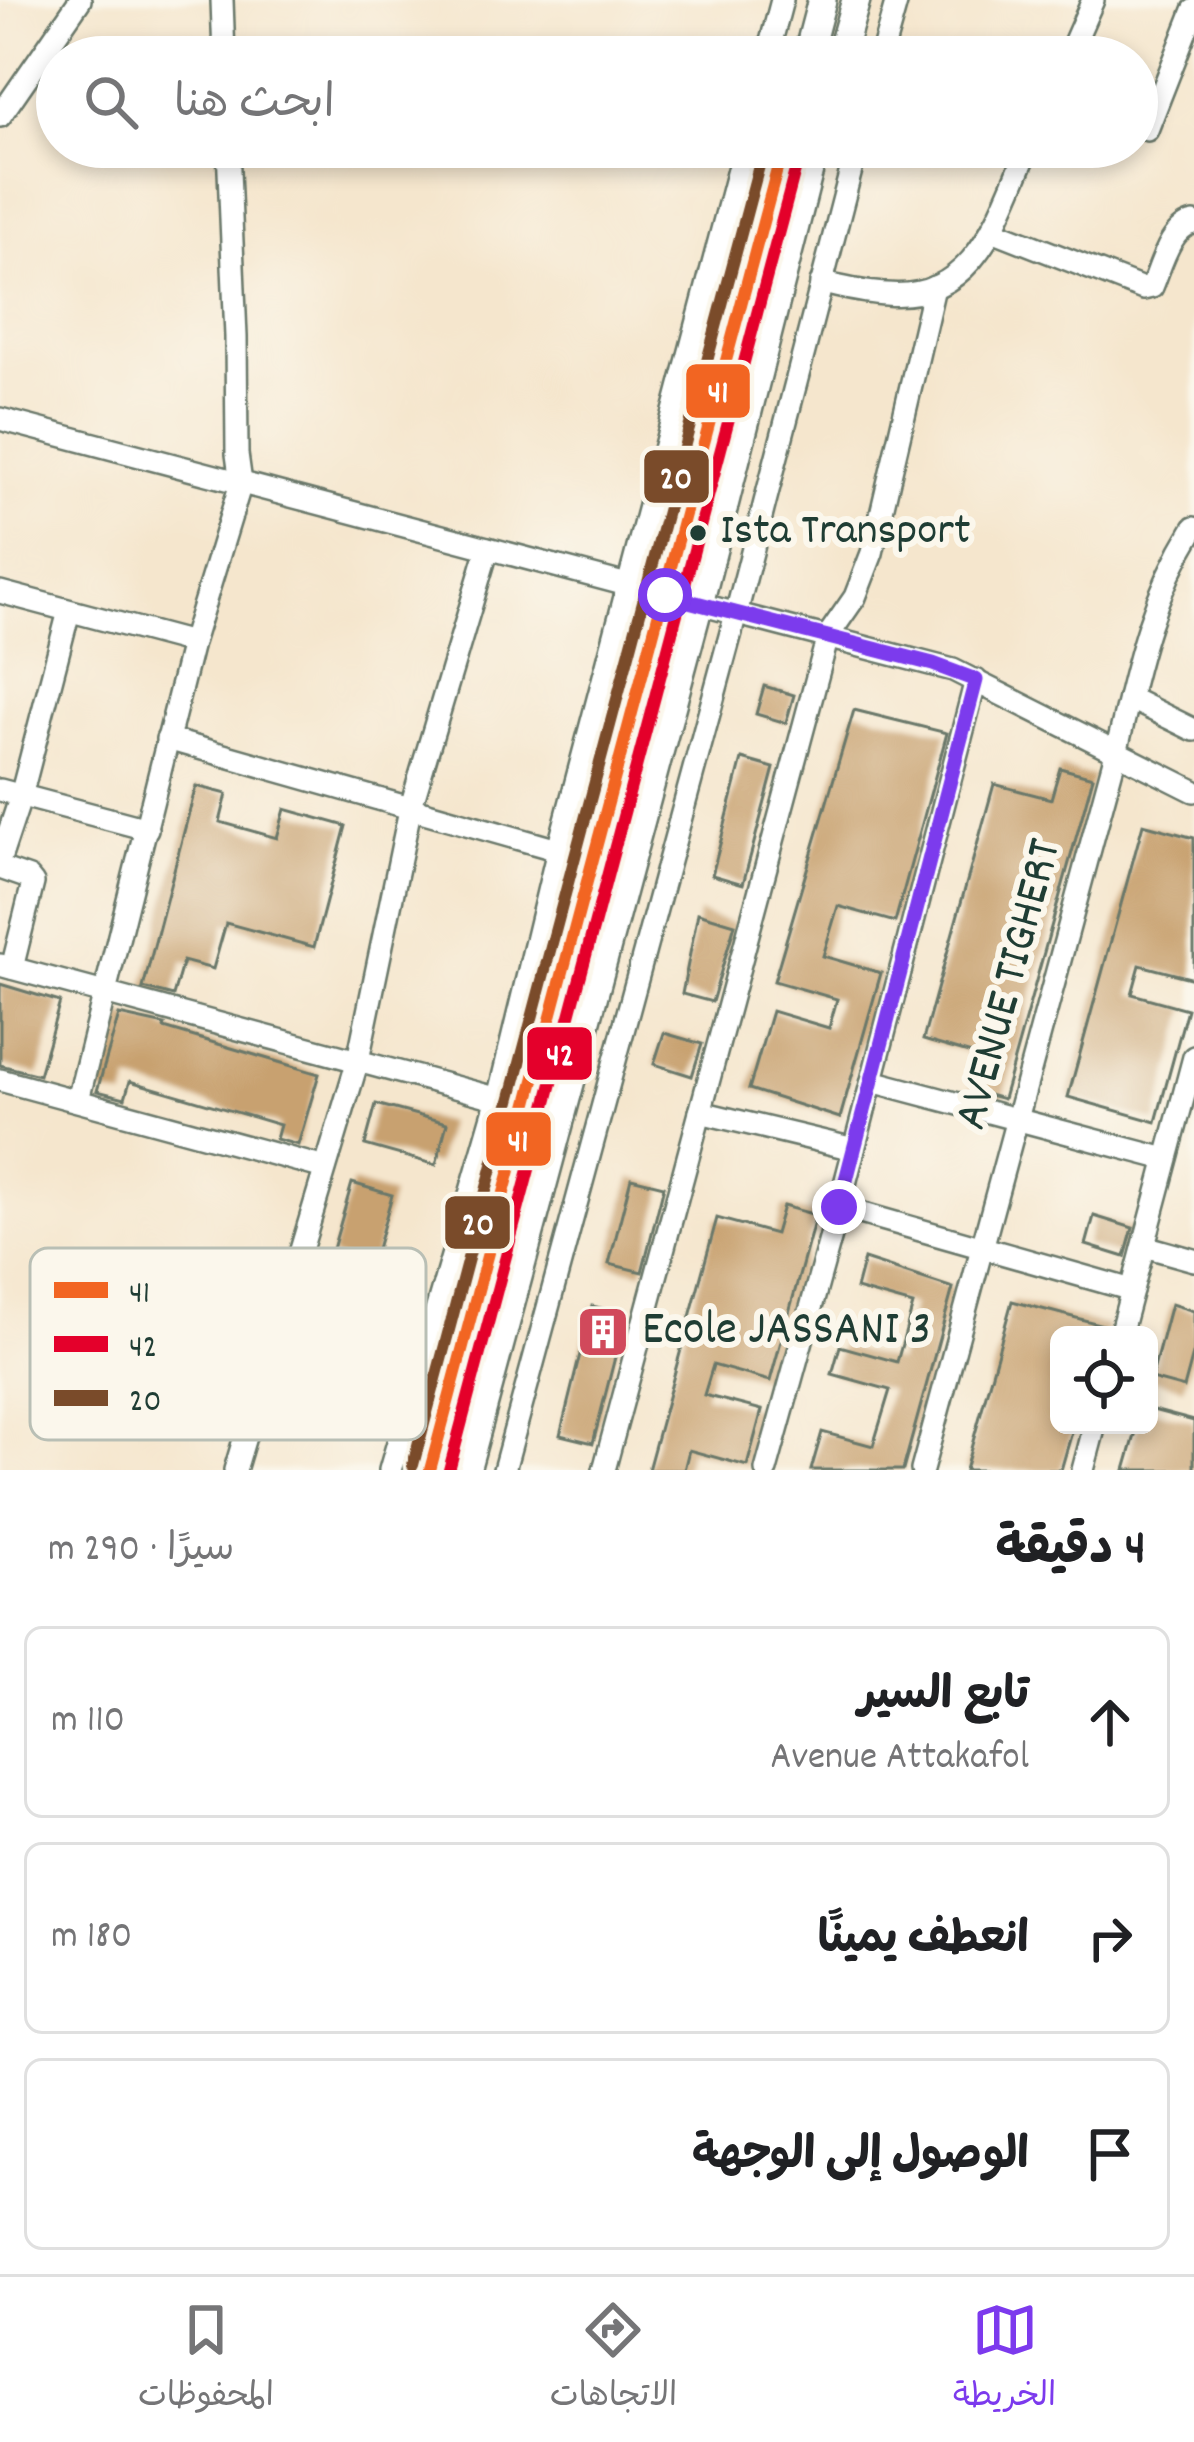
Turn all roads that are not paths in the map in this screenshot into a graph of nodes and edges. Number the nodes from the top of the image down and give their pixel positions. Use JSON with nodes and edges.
{"nodes":[{"id":1,"x":80,"y":0,"type":"edge"},
{"id":2,"x":222,"y":0,"type":"edge"},
{"id":3,"x":782,"y":0,"type":"edge"},
{"id":4,"x":822,"y":0,"type":"edge"},
{"id":5,"x":856,"y":0,"type":"edge"},
{"id":6,"x":897,"y":0,"type":"edge"},
{"id":7,"x":1093,"y":0,"type":"edge"},
{"id":8,"x":1194,"y":10,"type":"edge"},
{"id":9,"x":55,"y":36,"type":"edge"},
{"id":10,"x":223,"y":36,"type":"edge"},
{"id":11,"x":773,"y":36,"type":"edge"},
{"id":12,"x":813,"y":36,"type":"edge"},
{"id":13,"x":846,"y":36,"type":"edge"},
{"id":14,"x":887,"y":36,"type":"edge"},
{"id":15,"x":1077,"y":36,"type":"edge"},
{"id":16,"x":36,"y":64,"type":"edge"},
{"id":17,"x":1158,"y":102,"type":"edge"},
{"id":18,"x":0,"y":116,"type":"edge"},
{"id":19,"x":229,"y":168,"type":"edge"},
{"id":20,"x":738,"y":168,"type":"edge"},
{"id":21,"x":777,"y":168,"type":"edge"},
{"id":22,"x":810,"y":168,"type":"edge"},
{"id":23,"x":851,"y":168,"type":"edge"},
{"id":24,"x":1020,"y":168,"type":"edge"},
{"id":25,"x":1194,"y":223,"type":"edge"},
{"id":26,"x":992,"y":230,"type":"junction"},
{"id":27,"x":821,"y":283,"type":"junction"},
{"id":28,"x":934,"y":287,"type":"junction"},
{"id":29,"x":0,"y":418,"type":"edge"},
{"id":30,"x":241,"y":482,"type":"junction"},
{"id":31,"x":1194,"y":528,"type":"edge"},
{"id":32,"x":488,"y":548,"type":"junction"},
{"id":33,"x":626,"y":585,"type":"junction"},
{"id":34,"x":0,"y":592,"type":"edge"},
{"id":35,"x":665,"y":595,"type":"junction"},
{"id":36,"x":699,"y":604,"type":"junction"},
{"id":37,"x":69,"y":611,"type":"junction"},
{"id":38,"x":736,"y":614,"type":"junction"},
{"id":39,"x":828,"y":636,"type":"junction"},
{"id":40,"x":193,"y":643,"type":"junction"},
{"id":41,"x":976,"y":680,"type":"junction"},
{"id":42,"x":1129,"y":698,"type":"junction"},
{"id":43,"x":1194,"y":730,"type":"edge"},
{"id":44,"x":167,"y":740,"type":"junction"},
{"id":45,"x":1116,"y":753,"type":"junction"},
{"id":46,"x":1194,"y":791,"type":"edge"},
{"id":47,"x":10,"y":793,"type":"edge"},
{"id":48,"x":410,"y":810,"type":"junction"},
{"id":49,"x":146,"y":829,"type":"junction"},
{"id":50,"x":558,"y":850,"type":"junction"},
{"id":51,"x":0,"y":859,"type":"edge"},
{"id":52,"x":0,"y":868,"type":"edge"},
{"id":53,"x":6,"y":966,"type":"edge"},
{"id":54,"x":106,"y":993,"type":"junction"},
{"id":55,"x":1194,"y":1057,"type":"edge"},
{"id":56,"x":358,"y":1060,"type":"junction"},
{"id":57,"x":0,"y":1079,"type":"edge"},
{"id":58,"x":872,"y":1081,"type":"junction"},
{"id":59,"x":499,"y":1098,"type":"junction"},
{"id":60,"x":78,"y":1100,"type":"junction"},
{"id":61,"x":528,"y":1106,"type":"junction"},
{"id":62,"x":700,"y":1112,"type":"junction"},
{"id":63,"x":559,"y":1115,"type":"junction"},
{"id":64,"x":1018,"y":1120,"type":"junction"},
{"id":65,"x":854,"y":1149,"type":"junction"},
{"id":66,"x":1166,"y":1159,"type":"junction"},
{"id":67,"x":325,"y":1168,"type":"junction"},
{"id":68,"x":839,"y":1207,"type":"junction"},
{"id":69,"x":1144,"y":1246,"type":"junction"},
{"id":70,"x":301,"y":1248,"type":"edge"},
{"id":71,"x":983,"y":1249,"type":"junction"},
{"id":72,"x":1194,"y":1260,"type":"edge"},
{"id":73,"x":1132,"y":1289,"type":"junction"},
{"id":74,"x":1122,"y":1326,"type":"edge"},
{"id":75,"x":426,"y":1347,"type":"edge"},
{"id":76,"x":1093,"y":1434,"type":"edge"},
{"id":77,"x":244,"y":1440,"type":"edge"},
{"id":78,"x":399,"y":1440,"type":"edge"},
{"id":79,"x":235,"y":1470,"type":"edge"},
{"id":80,"x":390,"y":1470,"type":"edge"},
{"id":81,"x":430,"y":1470,"type":"edge"},
{"id":82,"x":466,"y":1470,"type":"edge"},
{"id":83,"x":504,"y":1470,"type":"edge"},
{"id":84,"x":604,"y":1470,"type":"edge"},
{"id":85,"x":766,"y":1470,"type":"edge"},
{"id":86,"x":922,"y":1470,"type":"edge"},
{"id":87,"x":1083,"y":1470,"type":"edge"}],
"edges":[{"from":1,"to":9,"type":"street"},
{"from":2,"to":10,"type":"street"},
{"from":3,"to":11,"type":"street"},
{"from":4,"to":12,"type":"main road"},
{"from":5,"to":13,"type":"main road"},
{"from":6,"to":14,"type":"street"},
{"from":7,"to":15,"type":"street"},
{"from":8,"to":17,"type":"street"},
{"from":16,"to":18,"type":"street"},
{"from":19,"to":30,"type":"street"},
{"from":20,"to":33,"type":"street"},
{"from":21,"to":35,"type":"main road"},
{"from":22,"to":36,"type":"main road"},
{"from":23,"to":27,"type":"street"},
{"from":24,"to":26,"type":"street"},
{"from":25,"to":26,"type":"street"},
{"from":26,"to":28,"type":"street"},
{"from":27,"to":28,"type":"street"},
{"from":27,"to":38,"type":"street"},
{"from":28,"to":39,"type":"street"},
{"from":29,"to":30,"type":"street"},
{"from":30,"to":32,"type":"street"},
{"from":30,"to":40,"type":"street"},
{"from":31,"to":42,"type":"street","name":"AVENUE TIGHERT"},
{"from":32,"to":33,"type":"street"},
{"from":32,"to":48,"type":"street"},
{"from":33,"to":35,"type":"street"},
{"from":33,"to":50,"type":"street"},
{"from":34,"to":37,"type":"street"},
{"from":35,"to":36,"type":"main road"},
{"from":35,"to":61,"type":"main road"},
{"from":36,"to":38,"type":"street"},
{"from":36,"to":63,"type":"main road"},
{"from":37,"to":40,"type":"street"},
{"from":37,"to":47,"type":"street"},
{"from":38,"to":39,"type":"street"},
{"from":38,"to":83,"type":"street"},
{"from":39,"to":41,"type":"street"},
{"from":39,"to":62,"type":"street"},
{"from":40,"to":44,"type":"street"},
{"from":41,"to":45,"type":"street"},
{"from":41,"to":58,"type":"street"},
{"from":42,"to":43,"type":"street"},
{"from":42,"to":45,"type":"street","name":"AVENUE TIGHERT"},
{"from":44,"to":48,"type":"street"},
{"from":44,"to":49,"type":"street"},
{"from":45,"to":46,"type":"street"},
{"from":45,"to":64,"type":"street","name":"AVENUE TIGHERT"},
{"from":47,"to":49,"type":"street"},
{"from":47,"to":51,"type":"street"},
{"from":48,"to":50,"type":"street"},
{"from":48,"to":56,"type":"street"},
{"from":49,"to":54,"type":"street"},
{"from":50,"to":59,"type":"street"},
{"from":52,"to":53,"type":"street"},
{"from":53,"to":54,"type":"street"},
{"from":54,"to":56,"type":"street"},
{"from":54,"to":60,"type":"street"},
{"from":55,"to":66,"type":"street"},
{"from":56,"to":59,"type":"street"},
{"from":56,"to":67,"type":"street"},
{"from":57,"to":60,"type":"street"},
{"from":58,"to":64,"type":"street"},
{"from":58,"to":65,"type":"street"},
{"from":59,"to":61,"type":"street"},
{"from":59,"to":75,"type":"street"},
{"from":60,"to":67,"type":"street"},
{"from":61,"to":63,"type":"street"},
{"from":61,"to":81,"type":"main road"},
{"from":62,"to":65,"type":"street"},
{"from":62,"to":84,"type":"street"},
{"from":63,"to":82,"type":"main road"},
{"from":64,"to":66,"type":"street"},
{"from":64,"to":71,"type":"street","name":"AVENUE TIGHERT"},
{"from":65,"to":68,"type":"street"},
{"from":66,"to":69,"type":"street"},
{"from":67,"to":70,"type":"street"},
{"from":68,"to":71,"type":"street"},
{"from":68,"to":85,"type":"street"},
{"from":69,"to":72,"type":"street"},
{"from":69,"to":73,"type":"street"},
{"from":71,"to":73,"type":"street"},
{"from":71,"to":86,"type":"street","name":"AVENUE TIGHERT"},
{"from":73,"to":74,"type":"street"},
{"from":76,"to":87,"type":"street"},
{"from":77,"to":79,"type":"street"},
{"from":78,"to":80,"type":"street"}]}
